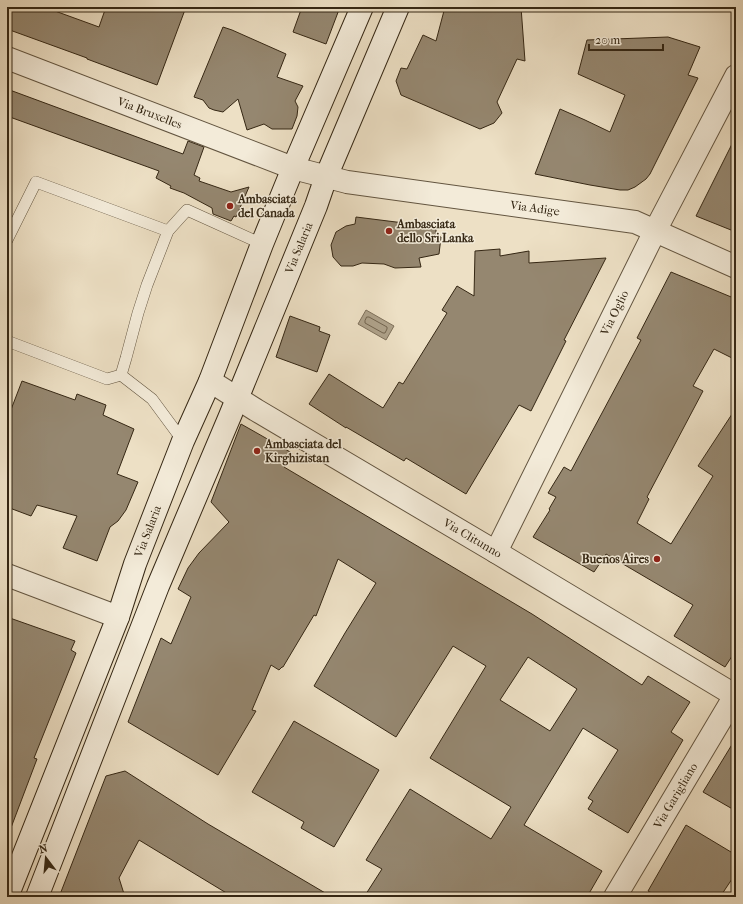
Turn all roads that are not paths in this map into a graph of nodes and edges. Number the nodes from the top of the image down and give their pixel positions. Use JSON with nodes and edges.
{"nodes":[{"id":1,"x":362,"y":7,"type":"edge"},
{"id":2,"x":398,"y":7,"type":"edge"},
{"id":3,"x":7,"y":58,"type":"edge"},
{"id":4,"x":736,"y":76,"type":"edge"},
{"id":5,"x":293,"y":168,"type":"junction"},
{"id":6,"x":326,"y":177,"type":"junction"},
{"id":7,"x":168,"y":231,"type":"junction"},
{"id":8,"x":655,"y":231,"type":"junction"},
{"id":9,"x":7,"y":240,"type":"edge"},
{"id":10,"x":262,"y":244,"type":"junction"},
{"id":11,"x":736,"y":267,"type":"edge"},
{"id":12,"x":7,"y":341,"type":"edge"},
{"id":13,"x":121,"y":375,"type":"junction"},
{"id":14,"x":210,"y":381,"type":"junction"},
{"id":15,"x":237,"y":398,"type":"junction"},
{"id":16,"x":183,"y":441,"type":"junction"},
{"id":17,"x":496,"y":552,"type":"junction"},
{"id":18,"x":7,"y":575,"type":"edge"},
{"id":19,"x":118,"y":617,"type":"junction"},
{"id":20,"x":142,"y":627,"type":"junction"},
{"id":21,"x":736,"y":695,"type":"edge"},
{"id":22,"x":7,"y":897,"type":"edge"},
{"id":23,"x":37,"y":897,"type":"edge"},
{"id":24,"x":615,"y":897,"type":"edge"}],
"edges":[{"from":1,"to":5,"type":"street","name":"Via Salaria"},
{"from":2,"to":6,"type":"street","name":"Via Salaria"},
{"from":3,"to":5,"type":"street","name":"Via Bruxelles"},
{"from":4,"to":8,"type":"street","name":"Via Oglio"},
{"from":5,"to":6,"type":"street"},
{"from":5,"to":10,"type":"street","name":"Via Salaria"},
{"from":6,"to":8,"type":"street","name":"Via Adige"},
{"from":6,"to":15,"type":"street","name":"Via Salaria"},
{"from":7,"to":9,"type":"lane"},
{"from":7,"to":10,"type":"lane"},
{"from":7,"to":13,"type":"lane"},
{"from":8,"to":11,"type":"street","name":"Via Adige"},
{"from":8,"to":17,"type":"street","name":"Via Oglio"},
{"from":10,"to":14,"type":"street","name":"Via Salaria"},
{"from":12,"to":13,"type":"lane"},
{"from":13,"to":16,"type":"lane"},
{"from":14,"to":15,"type":"street","name":"Via Clitunno"},
{"from":14,"to":16,"type":"street","name":"Via Salaria"},
{"from":15,"to":17,"type":"street","name":"Via Clitunno"},
{"from":15,"to":20,"type":"street","name":"Via Salaria"},
{"from":16,"to":19,"type":"street","name":"Via Salaria"},
{"from":17,"to":21,"type":"street","name":"Via Clitunno"},
{"from":18,"to":19,"type":"street"},
{"from":19,"to":20,"type":"lane"},
{"from":19,"to":22,"type":"street","name":"Via Salaria"},
{"from":20,"to":23,"type":"street","name":"Via Salaria"},
{"from":21,"to":24,"type":"street","name":"Via Garigliano"}]}
